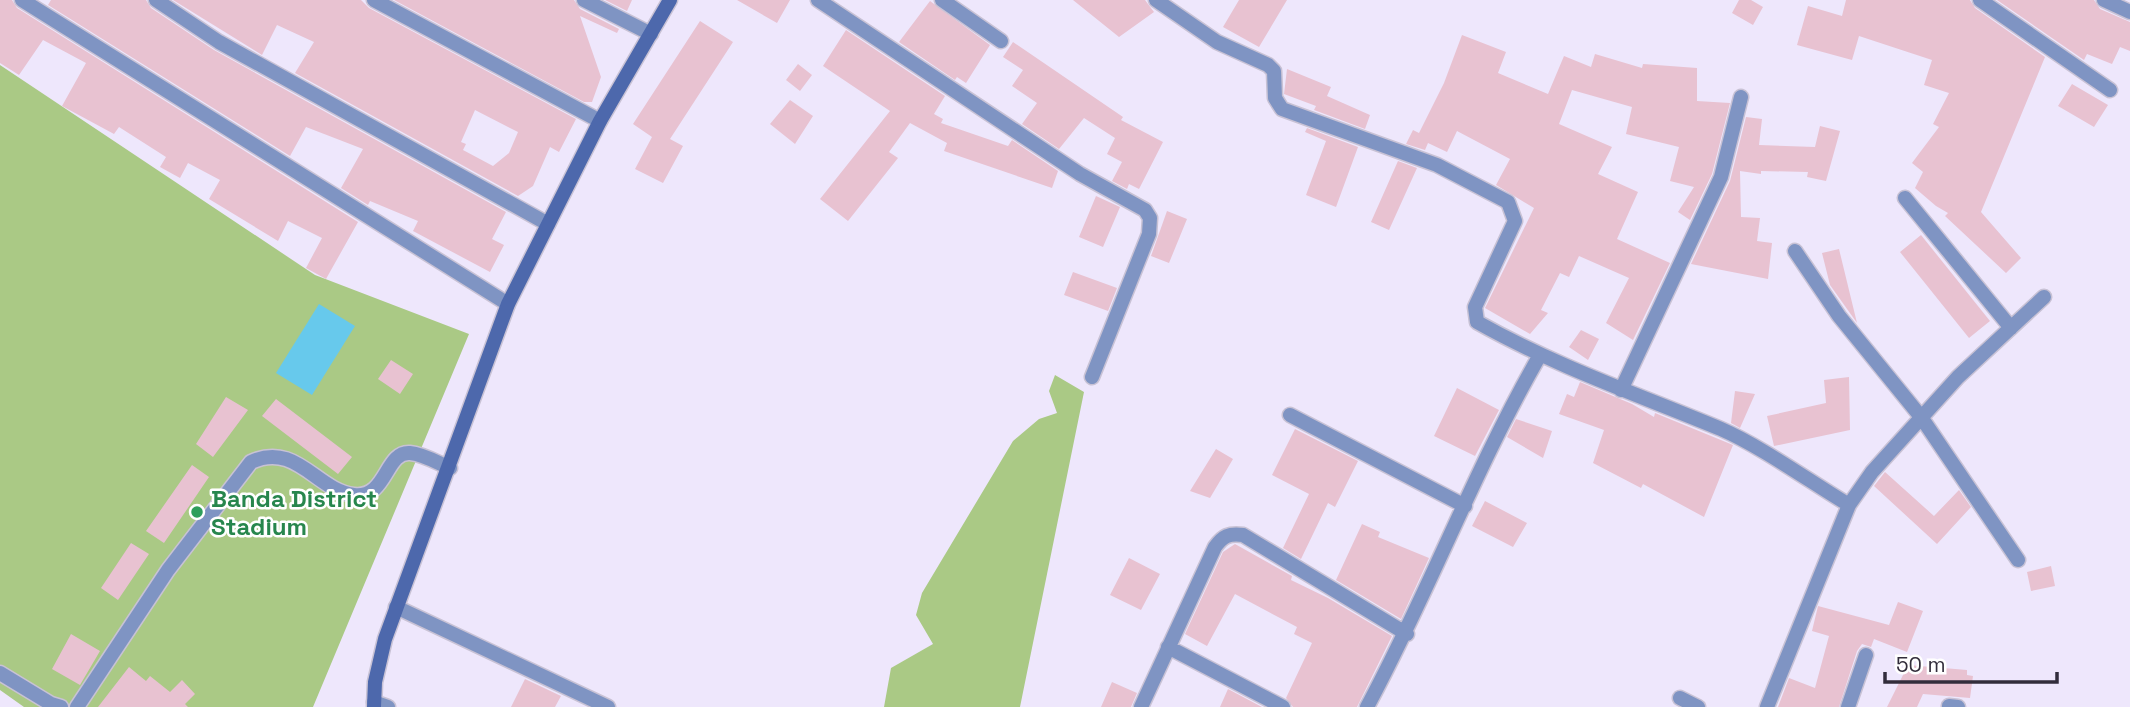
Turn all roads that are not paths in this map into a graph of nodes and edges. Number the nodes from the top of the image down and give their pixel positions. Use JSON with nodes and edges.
{"nodes":[{"id":1,"x":22,"y":0,"type":"edge"},
{"id":2,"x":156,"y":0,"type":"edge"},
{"id":3,"x":374,"y":0,"type":"edge"},
{"id":4,"x":584,"y":0,"type":"edge"},
{"id":5,"x":670,"y":0,"type":"edge"},
{"id":6,"x":818,"y":0,"type":"edge"},
{"id":7,"x":942,"y":0,"type":"edge"},
{"id":8,"x":1156,"y":0,"type":"edge"},
{"id":9,"x":1980,"y":0,"type":"edge"},
{"id":10,"x":2104,"y":0,"type":"edge"},
{"id":11,"x":2130,"y":12,"type":"edge"},
{"id":12,"x":651,"y":34,"type":"junction"},
{"id":13,"x":1001,"y":41,"type":"dead end"},
{"id":14,"x":2110,"y":90,"type":"dead end"},
{"id":15,"x":1741,"y":97,"type":"dead end"},
{"id":16,"x":600,"y":121,"type":"junction"},
{"id":17,"x":1905,"y":198,"type":"dead end"},
{"id":18,"x":548,"y":224,"type":"junction"},
{"id":19,"x":1795,"y":251,"type":"dead end"},
{"id":20,"x":2044,"y":297,"type":"dead end"},
{"id":21,"x":508,"y":304,"type":"junction"},
{"id":22,"x":2011,"y":328,"type":"junction"},
{"id":23,"x":1540,"y":355,"type":"junction"},
{"id":24,"x":1092,"y":377,"type":"dead end"},
{"id":25,"x":1621,"y":390,"type":"junction"},
{"id":26,"x":1290,"y":415,"type":"dead end"},
{"id":27,"x":1922,"y":417,"type":"junction"},
{"id":28,"x":450,"y":468,"type":"junction"},
{"id":29,"x":1849,"y":505,"type":"junction"},
{"id":30,"x":1465,"y":506,"type":"junction"},
{"id":31,"x":2018,"y":561,"type":"dead end"},
{"id":32,"x":396,"y":607,"type":"junction"},
{"id":33,"x":1407,"y":634,"type":"junction"},
{"id":34,"x":1168,"y":647,"type":"junction"},
{"id":35,"x":1867,"y":655,"type":"dead end"},
{"id":36,"x":0,"y":673,"type":"edge"},
{"id":37,"x":1680,"y":698,"type":"dead end"},
{"id":38,"x":374,"y":704,"type":"edge"},
{"id":39,"x":61,"y":707,"type":"edge"},
{"id":40,"x":77,"y":707,"type":"edge"},
{"id":41,"x":388,"y":707,"type":"edge"},
{"id":42,"x":608,"y":707,"type":"edge"},
{"id":43,"x":1141,"y":707,"type":"edge"},
{"id":44,"x":1283,"y":707,"type":"edge"},
{"id":45,"x":1367,"y":707,"type":"edge"},
{"id":46,"x":1698,"y":707,"type":"edge"},
{"id":47,"x":1767,"y":707,"type":"edge"},
{"id":48,"x":1848,"y":707,"type":"edge"}],
"edges":[{"from":1,"to":21,"type":"street"},
{"from":2,"to":18,"type":"street"},
{"from":3,"to":16,"type":"street"},
{"from":4,"to":12,"type":"street"},
{"from":5,"to":12,"type":"main road"},
{"from":6,"to":24,"type":"street"},
{"from":7,"to":13,"type":"street"},
{"from":8,"to":23,"type":"street"},
{"from":9,"to":14,"type":"street"},
{"from":10,"to":11,"type":"street"},
{"from":12,"to":16,"type":"main road"},
{"from":15,"to":25,"type":"street"},
{"from":16,"to":18,"type":"main road"},
{"from":17,"to":22,"type":"street"},
{"from":18,"to":21,"type":"main road"},
{"from":19,"to":27,"type":"street"},
{"from":20,"to":22,"type":"street"},
{"from":21,"to":28,"type":"main road"},
{"from":22,"to":27,"type":"street"},
{"from":23,"to":25,"type":"street"},
{"from":23,"to":30,"type":"street"},
{"from":25,"to":29,"type":"street"},
{"from":26,"to":30,"type":"street"},
{"from":27,"to":29,"type":"street"},
{"from":27,"to":31,"type":"street"},
{"from":28,"to":32,"type":"main road"},
{"from":28,"to":40,"type":"street"},
{"from":29,"to":47,"type":"street"},
{"from":30,"to":33,"type":"street"},
{"from":32,"to":38,"type":"main road"},
{"from":32,"to":42,"type":"street"},
{"from":33,"to":34,"type":"street"},
{"from":33,"to":45,"type":"street"},
{"from":34,"to":43,"type":"street"},
{"from":34,"to":44,"type":"street"},
{"from":35,"to":48,"type":"street"},
{"from":36,"to":39,"type":"street"},
{"from":37,"to":46,"type":"street"},
{"from":38,"to":41,"type":"street"}]}
